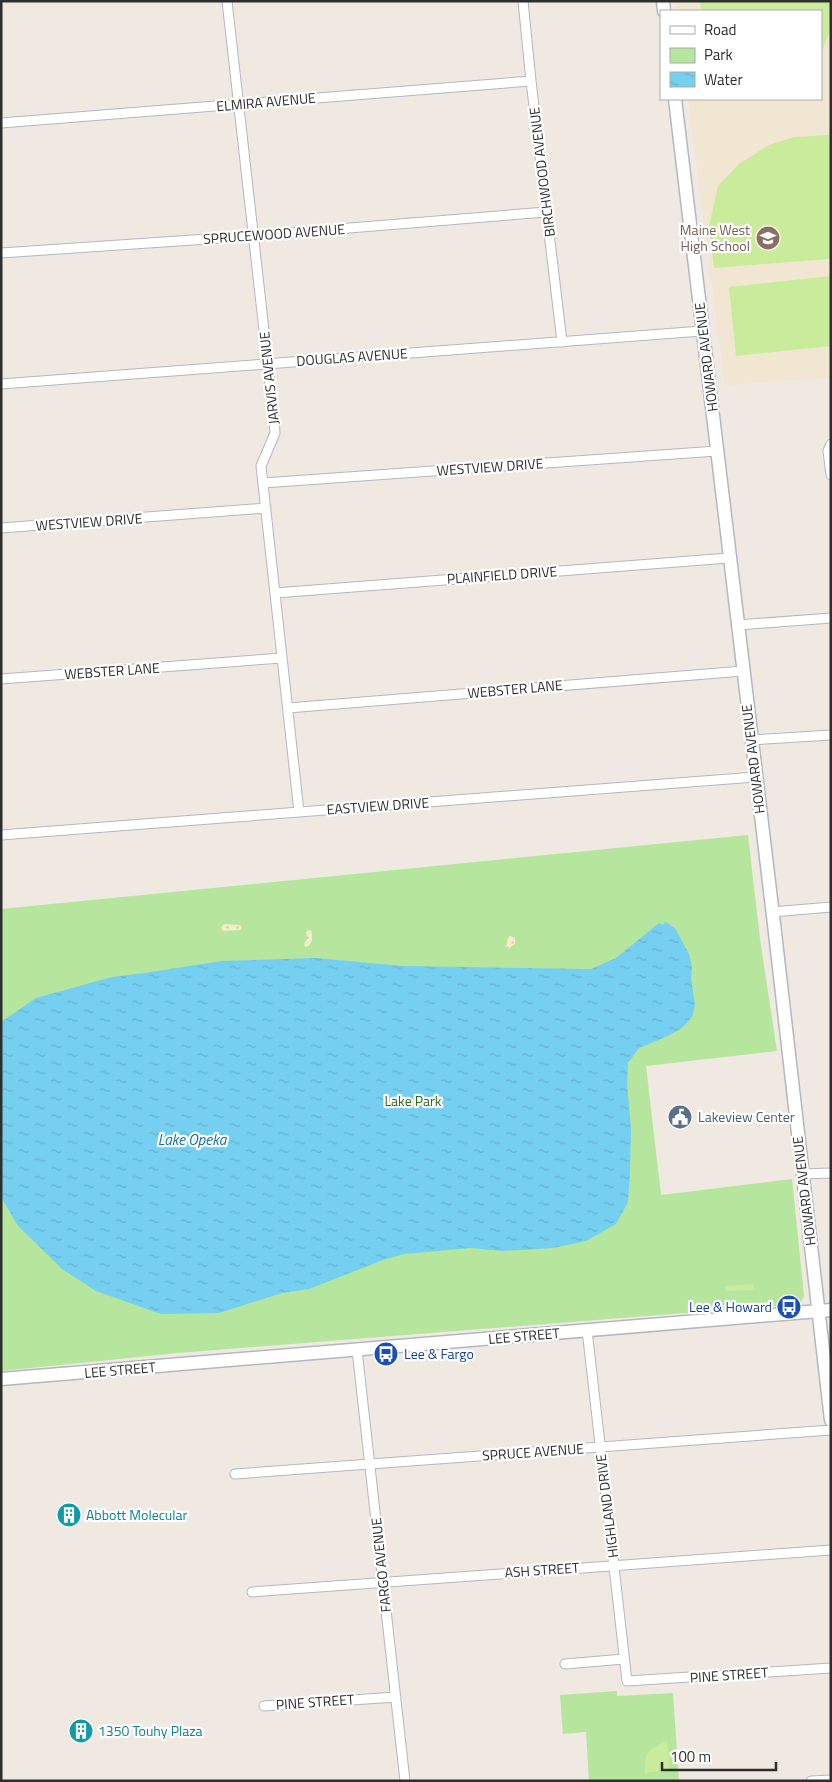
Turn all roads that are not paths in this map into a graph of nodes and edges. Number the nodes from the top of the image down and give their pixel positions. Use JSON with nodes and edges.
{"nodes":[{"id":1,"x":226,"y":1,"type":"edge"},
{"id":2,"x":523,"y":1,"type":"edge"},
{"id":3,"x":531,"y":81,"type":"junction"},
{"id":4,"x":675,"y":100,"type":"edge"},
{"id":5,"x":238,"y":104,"type":"junction"},
{"id":6,"x":1,"y":123,"type":"edge"},
{"id":7,"x":546,"y":212,"type":"junction"},
{"id":8,"x":252,"y":236,"type":"junction"},
{"id":9,"x":1,"y":253,"type":"edge"},
{"id":10,"x":702,"y":331,"type":"junction"},
{"id":11,"x":562,"y":342,"type":"junction"},
{"id":12,"x":268,"y":364,"type":"junction"},
{"id":13,"x":1,"y":384,"type":"edge"},
{"id":14,"x":831,"y":444,"type":"edge"},
{"id":15,"x":717,"y":451,"type":"junction"},
{"id":16,"x":831,"y":475,"type":"edge"},
{"id":17,"x":263,"y":483,"type":"junction"},
{"id":18,"x":266,"y":508,"type":"junction"},
{"id":19,"x":1,"y":528,"type":"edge"},
{"id":20,"x":729,"y":558,"type":"junction"},
{"id":21,"x":275,"y":593,"type":"junction"},
{"id":22,"x":831,"y":618,"type":"edge"},
{"id":23,"x":737,"y":625,"type":"junction"},
{"id":24,"x":282,"y":658,"type":"junction"},
{"id":25,"x":742,"y":671,"type":"junction"},
{"id":26,"x":1,"y":679,"type":"edge"},
{"id":27,"x":288,"y":708,"type":"junction"},
{"id":28,"x":831,"y":735,"type":"edge"},
{"id":29,"x":751,"y":740,"type":"junction"},
{"id":30,"x":755,"y":777,"type":"junction"},
{"id":31,"x":300,"y":812,"type":"junction"},
{"id":32,"x":1,"y":835,"type":"edge"},
{"id":33,"x":831,"y":907,"type":"edge"},
{"id":34,"x":772,"y":912,"type":"junction"},
{"id":35,"x":831,"y":1173,"type":"edge"},
{"id":36,"x":802,"y":1174,"type":"junction"},
{"id":37,"x":825,"y":1310,"type":"edge"},
{"id":38,"x":586,"y":1330,"type":"junction"},
{"id":39,"x":357,"y":1350,"type":"junction"},
{"id":40,"x":3,"y":1380,"type":"edge"},
{"id":41,"x":831,"y":1420,"type":"edge"},
{"id":42,"x":831,"y":1430,"type":"edge"},
{"id":43,"x":600,"y":1447,"type":"junction"},
{"id":44,"x":370,"y":1464,"type":"junction"},
{"id":45,"x":235,"y":1474,"type":"dead end"},
{"id":46,"x":831,"y":1550,"type":"edge"},
{"id":47,"x":614,"y":1565,"type":"junction"},
{"id":48,"x":383,"y":1582,"type":"junction"},
{"id":49,"x":252,"y":1592,"type":"dead end"},
{"id":50,"x":624,"y":1659,"type":"junction"},
{"id":51,"x":565,"y":1664,"type":"dead end"},
{"id":52,"x":831,"y":1668,"type":"edge"},
{"id":53,"x":627,"y":1681,"type":"joint"},
{"id":54,"x":396,"y":1696,"type":"junction"},
{"id":55,"x":264,"y":1706,"type":"dead end"},
{"id":56,"x":831,"y":1780,"type":"edge"},
{"id":57,"x":406,"y":1781,"type":"edge"},
{"id":58,"x":811,"y":1781,"type":"edge"}],
"edges":[{"from":1,"to":5,"type":"street","name":"JARVIS AVENUE"},
{"from":2,"to":3,"type":"street","name":"BIRCHWOOD AVENUE"},
{"from":3,"to":5,"type":"street","name":"ELMIRA AVENUE"},
{"from":3,"to":7,"type":"street","name":"BIRCHWOOD AVENUE"},
{"from":4,"to":10,"type":"street","name":"HOWARD AVENUE"},
{"from":5,"to":6,"type":"street","name":"ELMIRA AVENUE"},
{"from":5,"to":8,"type":"street","name":"JARVIS AVENUE"},
{"from":7,"to":8,"type":"street","name":"SPRUCEWOOD AVENUE"},
{"from":7,"to":11,"type":"street","name":"BIRCHWOOD AVENUE"},
{"from":8,"to":9,"type":"street","name":"SPRUCEWOOD AVENUE"},
{"from":8,"to":12,"type":"street","name":"JARVIS AVENUE"},
{"from":10,"to":11,"type":"street","name":"DOUGLAS AVENUE"},
{"from":10,"to":15,"type":"street","name":"HOWARD AVENUE"},
{"from":11,"to":12,"type":"street","name":"DOUGLAS AVENUE"},
{"from":12,"to":13,"type":"street","name":"DOUGLAS AVENUE"},
{"from":12,"to":17,"type":"street","name":"JARVIS AVENUE"},
{"from":14,"to":16,"type":"street"},
{"from":15,"to":17,"type":"street","name":"WESTVIEW DRIVE"},
{"from":15,"to":20,"type":"street","name":"HOWARD AVENUE"},
{"from":17,"to":18,"type":"street","name":"JARVIS AVENUE"},
{"from":18,"to":19,"type":"street","name":"WESTVIEW DRIVE"},
{"from":18,"to":21,"type":"street","name":"JARVIS AVENUE"},
{"from":20,"to":21,"type":"street","name":"PLAINFIELD DRIVE"},
{"from":20,"to":23,"type":"street","name":"HOWARD AVENUE"},
{"from":21,"to":24,"type":"street","name":"JARVIS AVENUE"},
{"from":22,"to":23,"type":"street"},
{"from":23,"to":25,"type":"street","name":"HOWARD AVENUE"},
{"from":24,"to":26,"type":"street","name":"WEBSTER LANE"},
{"from":24,"to":27,"type":"street","name":"JARVIS AVENUE"},
{"from":25,"to":27,"type":"street","name":"WEBSTER LANE"},
{"from":25,"to":29,"type":"street","name":"HOWARD AVENUE"},
{"from":27,"to":31,"type":"street","name":"JARVIS AVENUE"},
{"from":28,"to":29,"type":"street"},
{"from":29,"to":30,"type":"street","name":"HOWARD AVENUE"},
{"from":30,"to":31,"type":"street","name":"EASTVIEW DRIVE"},
{"from":30,"to":34,"type":"street","name":"HOWARD AVENUE"},
{"from":31,"to":32,"type":"street","name":"EASTVIEW DRIVE"},
{"from":33,"to":34,"type":"street"},
{"from":34,"to":36,"type":"street","name":"HOWARD AVENUE"},
{"from":35,"to":36,"type":"street"},
{"from":36,"to":37,"type":"street","name":"HOWARD AVENUE"},
{"from":37,"to":38,"type":"street","name":"LEE STREET"},
{"from":37,"to":41,"type":"street","name":"HOWARD AVENUE"},
{"from":38,"to":39,"type":"street","name":"LEE STREET"},
{"from":38,"to":43,"type":"street","name":"HIGHLAND DRIVE"},
{"from":39,"to":40,"type":"street","name":"LEE STREET"},
{"from":39,"to":44,"type":"street","name":"FARGO AVENUE"},
{"from":42,"to":43,"type":"street","name":"SPRUCE AVENUE"},
{"from":43,"to":44,"type":"street","name":"SPRUCE AVENUE"},
{"from":43,"to":47,"type":"street","name":"HIGHLAND DRIVE"},
{"from":44,"to":45,"type":"street","name":"SPRUCE AVENUE"},
{"from":44,"to":48,"type":"street","name":"FARGO AVENUE"},
{"from":46,"to":47,"type":"street","name":"ASH STREET"},
{"from":47,"to":48,"type":"street","name":"ASH STREET"},
{"from":47,"to":50,"type":"street","name":"HIGHLAND DRIVE"},
{"from":48,"to":49,"type":"street","name":"ASH STREET"},
{"from":48,"to":54,"type":"street","name":"FARGO AVENUE"},
{"from":50,"to":51,"type":"street"},
{"from":50,"to":53,"type":"street","name":"HIGHLAND DRIVE"},
{"from":52,"to":53,"type":"street","name":"PINE STREET"},
{"from":54,"to":55,"type":"street","name":"PINE STREET"},
{"from":54,"to":57,"type":"street","name":"FARGO AVENUE"},
{"from":56,"to":58,"type":"street"}]}
